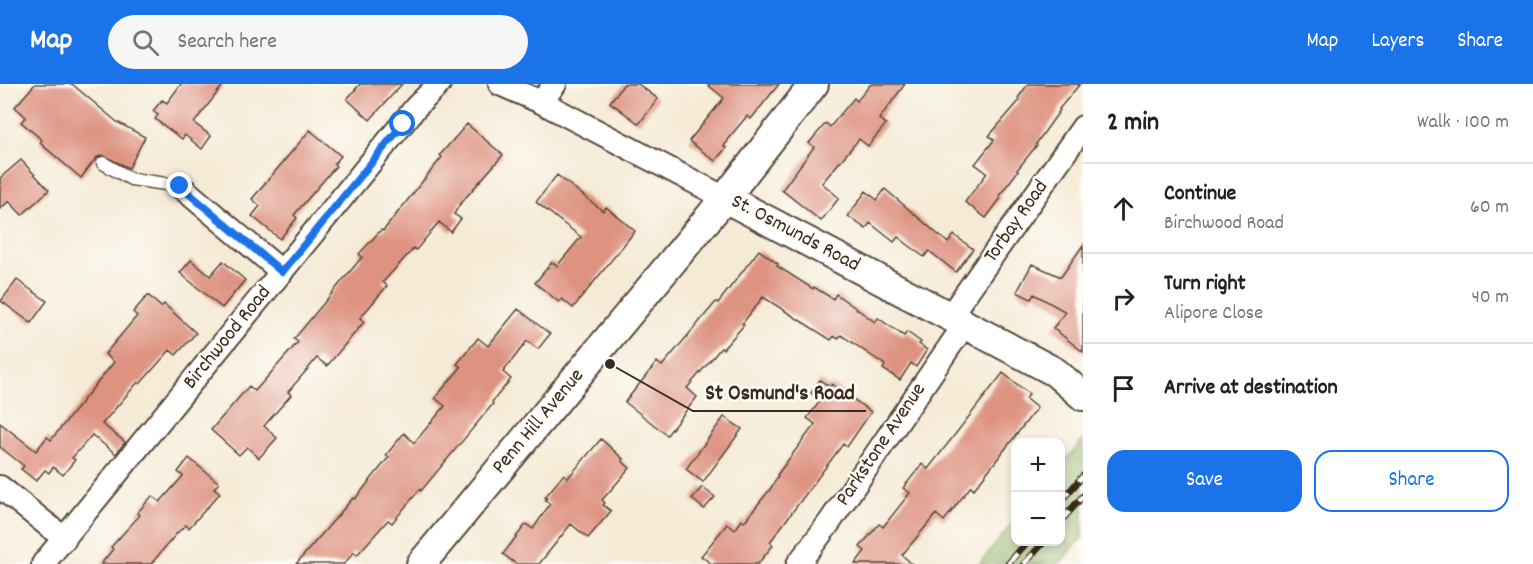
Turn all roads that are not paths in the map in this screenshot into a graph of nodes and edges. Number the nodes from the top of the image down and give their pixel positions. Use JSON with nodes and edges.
{"nodes":[{"id":1,"x":439,"y":84,"type":"edge"},
{"id":2,"x":500,"y":84,"type":"edge"},
{"id":3,"x":814,"y":84,"type":"edge"},
{"id":4,"x":548,"y":93,"type":"edge"},
{"id":5,"x":1083,"y":127,"type":"edge"},
{"id":6,"x":103,"y":164,"type":"dead end"},
{"id":7,"x":180,"y":186,"type":"joint"},
{"id":8,"x":725,"y":198,"type":"junction"},
{"id":9,"x":282,"y":272,"type":"junction"},
{"id":10,"x":957,"y":320,"type":"junction"},
{"id":11,"x":1083,"y":396,"type":"edge"},
{"id":12,"x":0,"y":487,"type":"edge"},
{"id":13,"x":65,"y":539,"type":"junction"},
{"id":14,"x":43,"y":564,"type":"edge"},
{"id":15,"x":421,"y":564,"type":"edge"},
{"id":16,"x":798,"y":564,"type":"edge"}],
"edges":[{"from":1,"to":9,"type":"street","name":"Birchwood Road"},
{"from":2,"to":4,"type":"street","name":"St. Osmunds Road"},
{"from":3,"to":8,"type":"street","name":"Penn Hill Avenue"},
{"from":4,"to":8,"type":"street","name":"St. Osmunds Road"},
{"from":5,"to":10,"type":"street","name":"Torbay Road"},
{"from":6,"to":7,"type":"lane"},
{"from":7,"to":9,"type":"street"},
{"from":8,"to":10,"type":"street","name":"St. Osmunds Road"},
{"from":8,"to":15,"type":"street","name":"Penn Hill Avenue"},
{"from":9,"to":13,"type":"street","name":"Birchwood Road"},
{"from":10,"to":11,"type":"street","name":"St. Osmunds Road"},
{"from":10,"to":16,"type":"street","name":"Parkstone Avenue"},
{"from":12,"to":13,"type":"street"},
{"from":13,"to":14,"type":"street","name":"Birchwood Road"}]}
